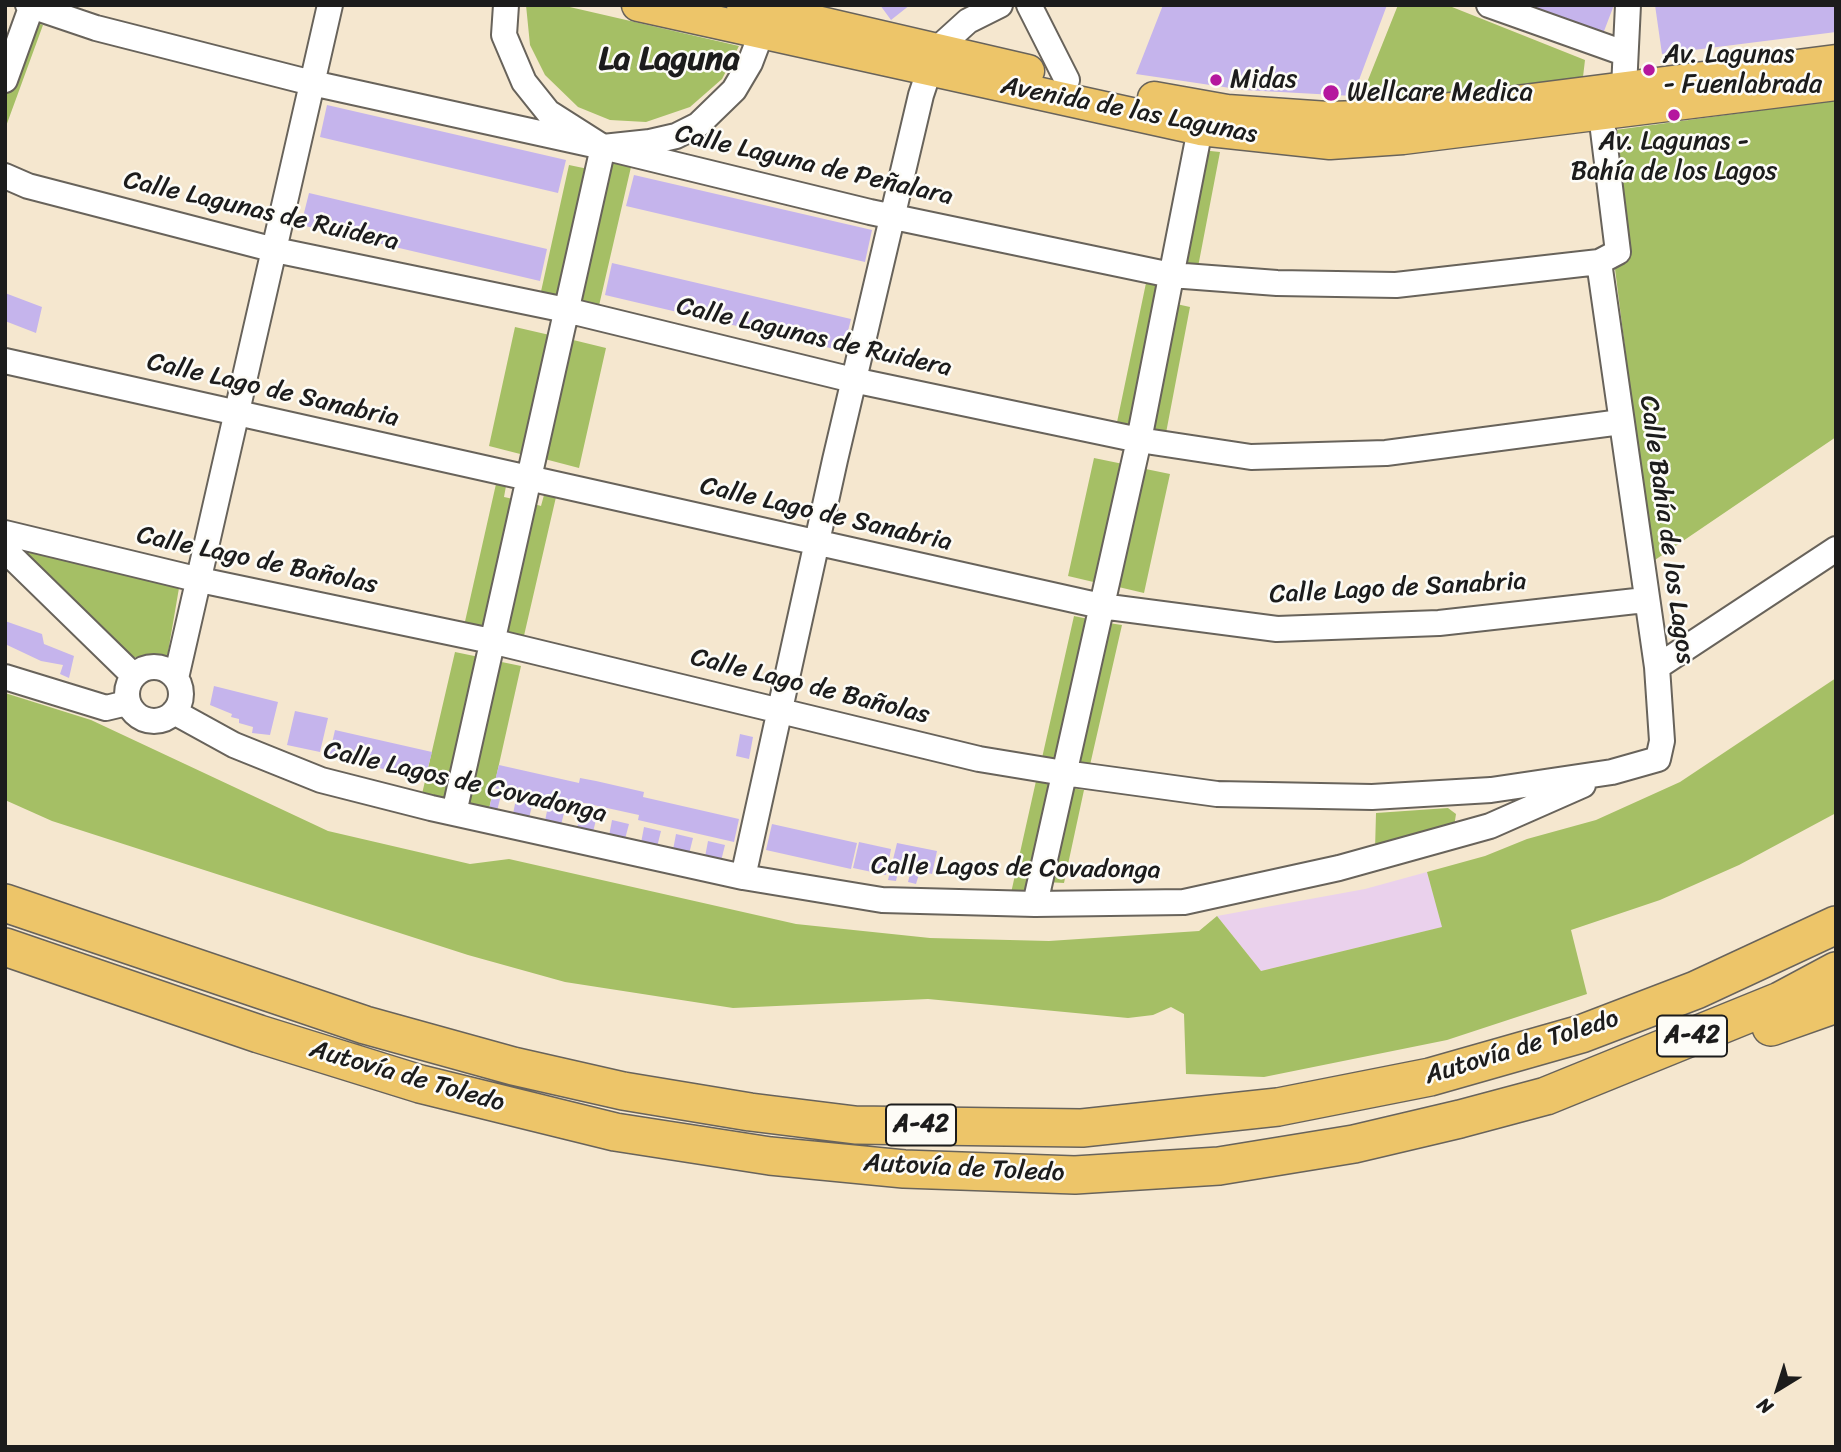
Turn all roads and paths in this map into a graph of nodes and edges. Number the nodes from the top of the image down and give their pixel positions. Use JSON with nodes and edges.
{"nodes":[{"id":1,"x":330,"y":5,"type":"edge"},
{"id":2,"x":506,"y":5,"type":"edge"},
{"id":3,"x":638,"y":5,"type":"edge"},
{"id":4,"x":743,"y":5,"type":"edge"},
{"id":5,"x":1000,"y":5,"type":"edge"},
{"id":6,"x":1029,"y":5,"type":"edge"},
{"id":7,"x":1489,"y":5,"type":"edge"},
{"id":8,"x":1628,"y":5,"type":"edge"},
{"id":9,"x":30,"y":6,"type":"edge"},
{"id":10,"x":761,"y":33,"type":"junction"},
{"id":11,"x":1624,"y":54,"type":"junction"},
{"id":12,"x":932,"y":60,"type":"junction"},
{"id":13,"x":1836,"y":61,"type":"edge"},
{"id":14,"x":5,"y":80,"type":"edge"},
{"id":15,"x":1067,"y":80,"type":"junction"},
{"id":16,"x":312,"y":83,"type":"junction"},
{"id":17,"x":1836,"y":84,"type":"edge"},
{"id":18,"x":1624,"y":88,"type":"junction"},
{"id":19,"x":1601,"y":114,"type":"junction"},
{"id":20,"x":1200,"y":130,"type":"junction"},
{"id":21,"x":603,"y":147,"type":"junction"},
{"id":22,"x":5,"y":176,"type":"edge"},
{"id":23,"x":892,"y":215,"type":"junction"},
{"id":24,"x":275,"y":250,"type":"junction"},
{"id":25,"x":1599,"y":262,"type":"junction"},
{"id":26,"x":1171,"y":275,"type":"junction"},
{"id":27,"x":566,"y":310,"type":"junction"},
{"id":28,"x":5,"y":361,"type":"edge"},
{"id":29,"x":853,"y":380,"type":"junction"},
{"id":30,"x":238,"y":414,"type":"junction"},
{"id":31,"x":1620,"y":422,"type":"junction"},
{"id":32,"x":1139,"y":440,"type":"junction"},
{"id":33,"x":528,"y":479,"type":"junction"},
{"id":34,"x":5,"y":533,"type":"edge"},
{"id":35,"x":817,"y":544,"type":"junction"},
{"id":36,"x":1836,"y":549,"type":"edge"},
{"id":37,"x":5,"y":550,"type":"edge"},
{"id":38,"x":200,"y":580,"type":"junction"},
{"id":39,"x":1645,"y":600,"type":"junction"},
{"id":40,"x":1101,"y":607,"type":"junction"},
{"id":41,"x":491,"y":641,"type":"junction"},
{"id":42,"x":1657,"y":667,"type":"junction"},
{"id":43,"x":134,"y":676,"type":"junction"},
{"id":44,"x":5,"y":677,"type":"edge"},
{"id":45,"x":176,"y":678,"type":"junction"},
{"id":46,"x":127,"y":703,"type":"junction"},
{"id":47,"x":779,"y":710,"type":"junction"},
{"id":48,"x":174,"y":712,"type":"junction"},
{"id":49,"x":1612,"y":772,"type":"junction"},
{"id":50,"x":1064,"y":773,"type":"junction"},
{"id":51,"x":1449,"y":792,"type":"junction"},
{"id":52,"x":454,"y":813,"type":"junction"},
{"id":53,"x":1459,"y":835,"type":"junction"},
{"id":54,"x":743,"y":877,"type":"junction"},
{"id":55,"x":5,"y":903,"type":"edge"},
{"id":56,"x":1035,"y":904,"type":"junction"},
{"id":57,"x":1836,"y":925,"type":"edge"},
{"id":58,"x":5,"y":947,"type":"edge"},
{"id":59,"x":1836,"y":971,"type":"edge"},
{"id":60,"x":1836,"y":1004,"type":"edge"},
{"id":61,"x":1546,"y":1096,"type":"junction"}],
"edges":[{"from":1,"to":16,"type":"street"},
{"from":2,"to":21,"type":"street"},
{"from":3,"to":10,"type":"main road","name":"Avenida de las Lagunas"},
{"from":4,"to":12,"type":"main road","name":"Avenida de las Lagunas"},
{"from":5,"to":12,"type":"street"},
{"from":6,"to":15,"type":"street"},
{"from":7,"to":11,"type":"street"},
{"from":8,"to":11,"type":"street"},
{"from":9,"to":14,"type":"street"},
{"from":9,"to":16,"type":"street","name":"Calle Laguna de Peñalara"},
{"from":10,"to":12,"type":"main road","name":"Avenida de las Lagunas"},
{"from":10,"to":21,"type":"street"},
{"from":11,"to":18,"type":"street"},
{"from":12,"to":15,"type":"main road","name":"Avenida de las Lagunas"},
{"from":12,"to":20,"type":"main road","name":"Avenida de las Lagunas"},
{"from":12,"to":23,"type":"street"},
{"from":13,"to":18,"type":"main road","name":"Avenida de las Lagunas"},
{"from":15,"to":18,"type":"main road","name":"Avenida de las Lagunas"},
{"from":16,"to":21,"type":"street","name":"Calle Laguna de Peñalara"},
{"from":16,"to":24,"type":"street"},
{"from":17,"to":19,"type":"main road","name":"Avenida de las Lagunas"},
{"from":19,"to":20,"type":"main road","name":"Avenida de las Lagunas"},
{"from":19,"to":25,"type":"street"},
{"from":20,"to":26,"type":"street"},
{"from":21,"to":23,"type":"street","name":"Calle Laguna de Peñalara"},
{"from":21,"to":27,"type":"street"},
{"from":22,"to":24,"type":"street","name":"Calle Lagunas de Ruidera"},
{"from":23,"to":26,"type":"street","name":"Calle Laguna de Peñalara"},
{"from":23,"to":29,"type":"street"},
{"from":24,"to":27,"type":"street","name":"Calle Lagunas de Ruidera"},
{"from":24,"to":30,"type":"street"},
{"from":25,"to":26,"type":"street","name":"Calle Laguna de Peñalara"},
{"from":25,"to":31,"type":"street","name":"Calle Bahía de los Lagos"},
{"from":26,"to":32,"type":"street"},
{"from":27,"to":29,"type":"street","name":"Calle Lagunas de Ruidera"},
{"from":27,"to":33,"type":"street"},
{"from":28,"to":30,"type":"street","name":"Calle Lago de Sanabria"},
{"from":29,"to":32,"type":"street","name":"Calle Lagunas de Ruidera"},
{"from":29,"to":35,"type":"street"},
{"from":30,"to":33,"type":"street","name":"Calle Lago de Sanabria"},
{"from":30,"to":38,"type":"street"},
{"from":31,"to":32,"type":"street","name":"Calle Lagunas de Ruidera"},
{"from":31,"to":39,"type":"street","name":"Calle Bahía de los Lagos"},
{"from":32,"to":40,"type":"street"},
{"from":33,"to":35,"type":"street","name":"Calle Lago de Sanabria"},
{"from":33,"to":41,"type":"street"},
{"from":34,"to":38,"type":"street","name":"Calle Lago de Bañolas"},
{"from":35,"to":40,"type":"street","name":"Calle Lago de Sanabria"},
{"from":35,"to":47,"type":"street"},
{"from":36,"to":42,"type":"street"},
{"from":37,"to":43,"type":"street"},
{"from":38,"to":41,"type":"street","name":"Calle Lago de Bañolas"},
{"from":38,"to":45,"type":"street"},
{"from":39,"to":40,"type":"street","name":"Calle Lago de Sanabria"},
{"from":39,"to":42,"type":"street","name":"Calle Bahía de los Lagos"},
{"from":40,"to":50,"type":"street"},
{"from":41,"to":47,"type":"street","name":"Calle Lago de Bañolas"},
{"from":41,"to":52,"type":"street"},
{"from":42,"to":49,"type":"street","name":"Calle Bahía de los Lagos"},
{"from":43,"to":45,"type":"street"},
{"from":43,"to":46,"type":"street"},
{"from":44,"to":46,"type":"street"},
{"from":45,"to":48,"type":"street"},
{"from":46,"to":48,"type":"street"},
{"from":47,"to":50,"type":"street","name":"Calle Lago de Bañolas"},
{"from":47,"to":54,"type":"street"},
{"from":48,"to":52,"type":"street","name":"Calle Lagos de Covadonga"},
{"from":49,"to":51,"type":"street","name":"Calle Lago de Bañolas"},
{"from":49,"to":53,"type":"street","name":"Calle Lagos de Covadonga"},
{"from":50,"to":51,"type":"street","name":"Calle Lago de Bañolas"},
{"from":50,"to":56,"type":"street"},
{"from":51,"to":53,"type":"street"},
{"from":52,"to":54,"type":"street","name":"Calle Lagos de Covadonga"},
{"from":53,"to":56,"type":"street","name":"Calle Lagos de Covadonga"},
{"from":54,"to":56,"type":"street","name":"Calle Lagos de Covadonga"},
{"from":55,"to":57,"type":"highway","name":"Autovía de Toledo","number":"A-42"},
{"from":58,"to":61,"type":"highway","name":"Autovía de Toledo","number":"A-42"},
{"from":59,"to":61,"type":"highway","name":"Autovía de Toledo","number":"A-42"},
{"from":60,"to":61,"type":"highway"}]}
